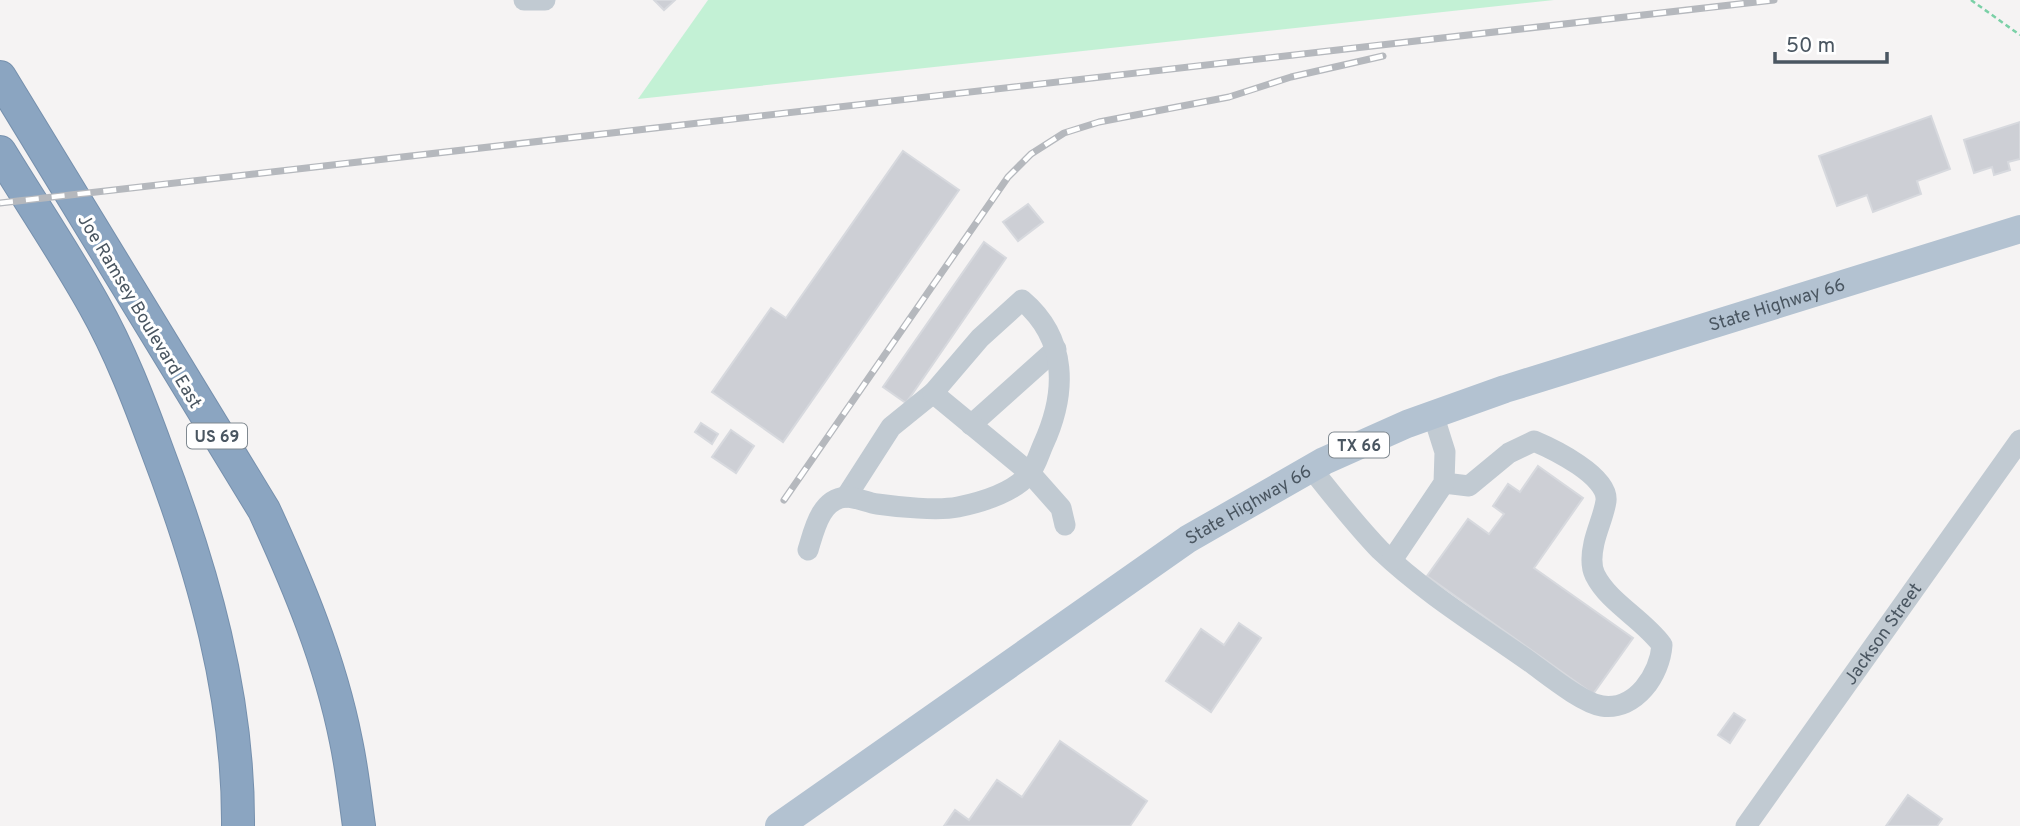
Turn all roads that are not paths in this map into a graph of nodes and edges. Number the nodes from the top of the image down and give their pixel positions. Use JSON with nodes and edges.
{"nodes":[{"id":1,"x":524,"y":0,"type":"edge"},
{"id":2,"x":545,"y":0,"type":"edge"},
{"id":3,"x":0,"y":77,"type":"edge"},
{"id":4,"x":0,"y":152,"type":"edge"},
{"id":5,"x":2020,"y":229,"type":"edge"},
{"id":6,"x":1056,"y":349,"type":"junction"},
{"id":7,"x":933,"y":393,"type":"junction"},
{"id":8,"x":1433,"y":414,"type":"junction"},
{"id":9,"x":971,"y":425,"type":"junction"},
{"id":10,"x":2020,"y":440,"type":"edge"},
{"id":11,"x":1311,"y":468,"type":"junction"},
{"id":12,"x":1030,"y":473,"type":"junction"},
{"id":13,"x":1444,"y":483,"type":"junction"},
{"id":14,"x":846,"y":497,"type":"junction"},
{"id":15,"x":1065,"y":524,"type":"dead end"},
{"id":16,"x":808,"y":550,"type":"dead end"},
{"id":17,"x":1392,"y":560,"type":"junction"},
{"id":18,"x":213,"y":621,"type":"junction"},
{"id":19,"x":225,"y":826,"type":"edge"},
{"id":20,"x":238,"y":826,"type":"edge"},
{"id":21,"x":359,"y":826,"type":"edge"},
{"id":22,"x":779,"y":826,"type":"edge"},
{"id":23,"x":1746,"y":826,"type":"edge"}],
"edges":[{"from":1,"to":2,"type":"street"},
{"from":3,"to":21,"type":"highway","name":"Joe Ramsey Boulevard East","number":"US 69"},
{"from":4,"to":18,"type":"highway","name":"Joe Ramsey Boulevard East"},
{"from":5,"to":8,"type":"main road","name":"State Highway 66","number":"TX 66"},
{"from":6,"to":7,"type":"street"},
{"from":6,"to":9,"type":"street"},
{"from":6,"to":12,"type":"street"},
{"from":7,"to":9,"type":"street"},
{"from":7,"to":14,"type":"street"},
{"from":8,"to":11,"type":"main road","name":"State Highway 66","number":"TX 66"},
{"from":8,"to":13,"type":"street"},
{"from":9,"to":12,"type":"street"},
{"from":10,"to":23,"type":"street","name":"Jackson Street"},
{"from":11,"to":17,"type":"street"},
{"from":11,"to":22,"type":"main road","name":"State Highway 66","number":"TX 66"},
{"from":12,"to":14,"type":"street"},
{"from":12,"to":15,"type":"street"},
{"from":13,"to":17,"type":"street"},
{"from":13,"to":17,"type":"street"},
{"from":14,"to":16,"type":"street"},
{"from":18,"to":19,"type":"highway"},
{"from":18,"to":20,"type":"highway","name":"Joe Ramsey Boulevard East"}]}
